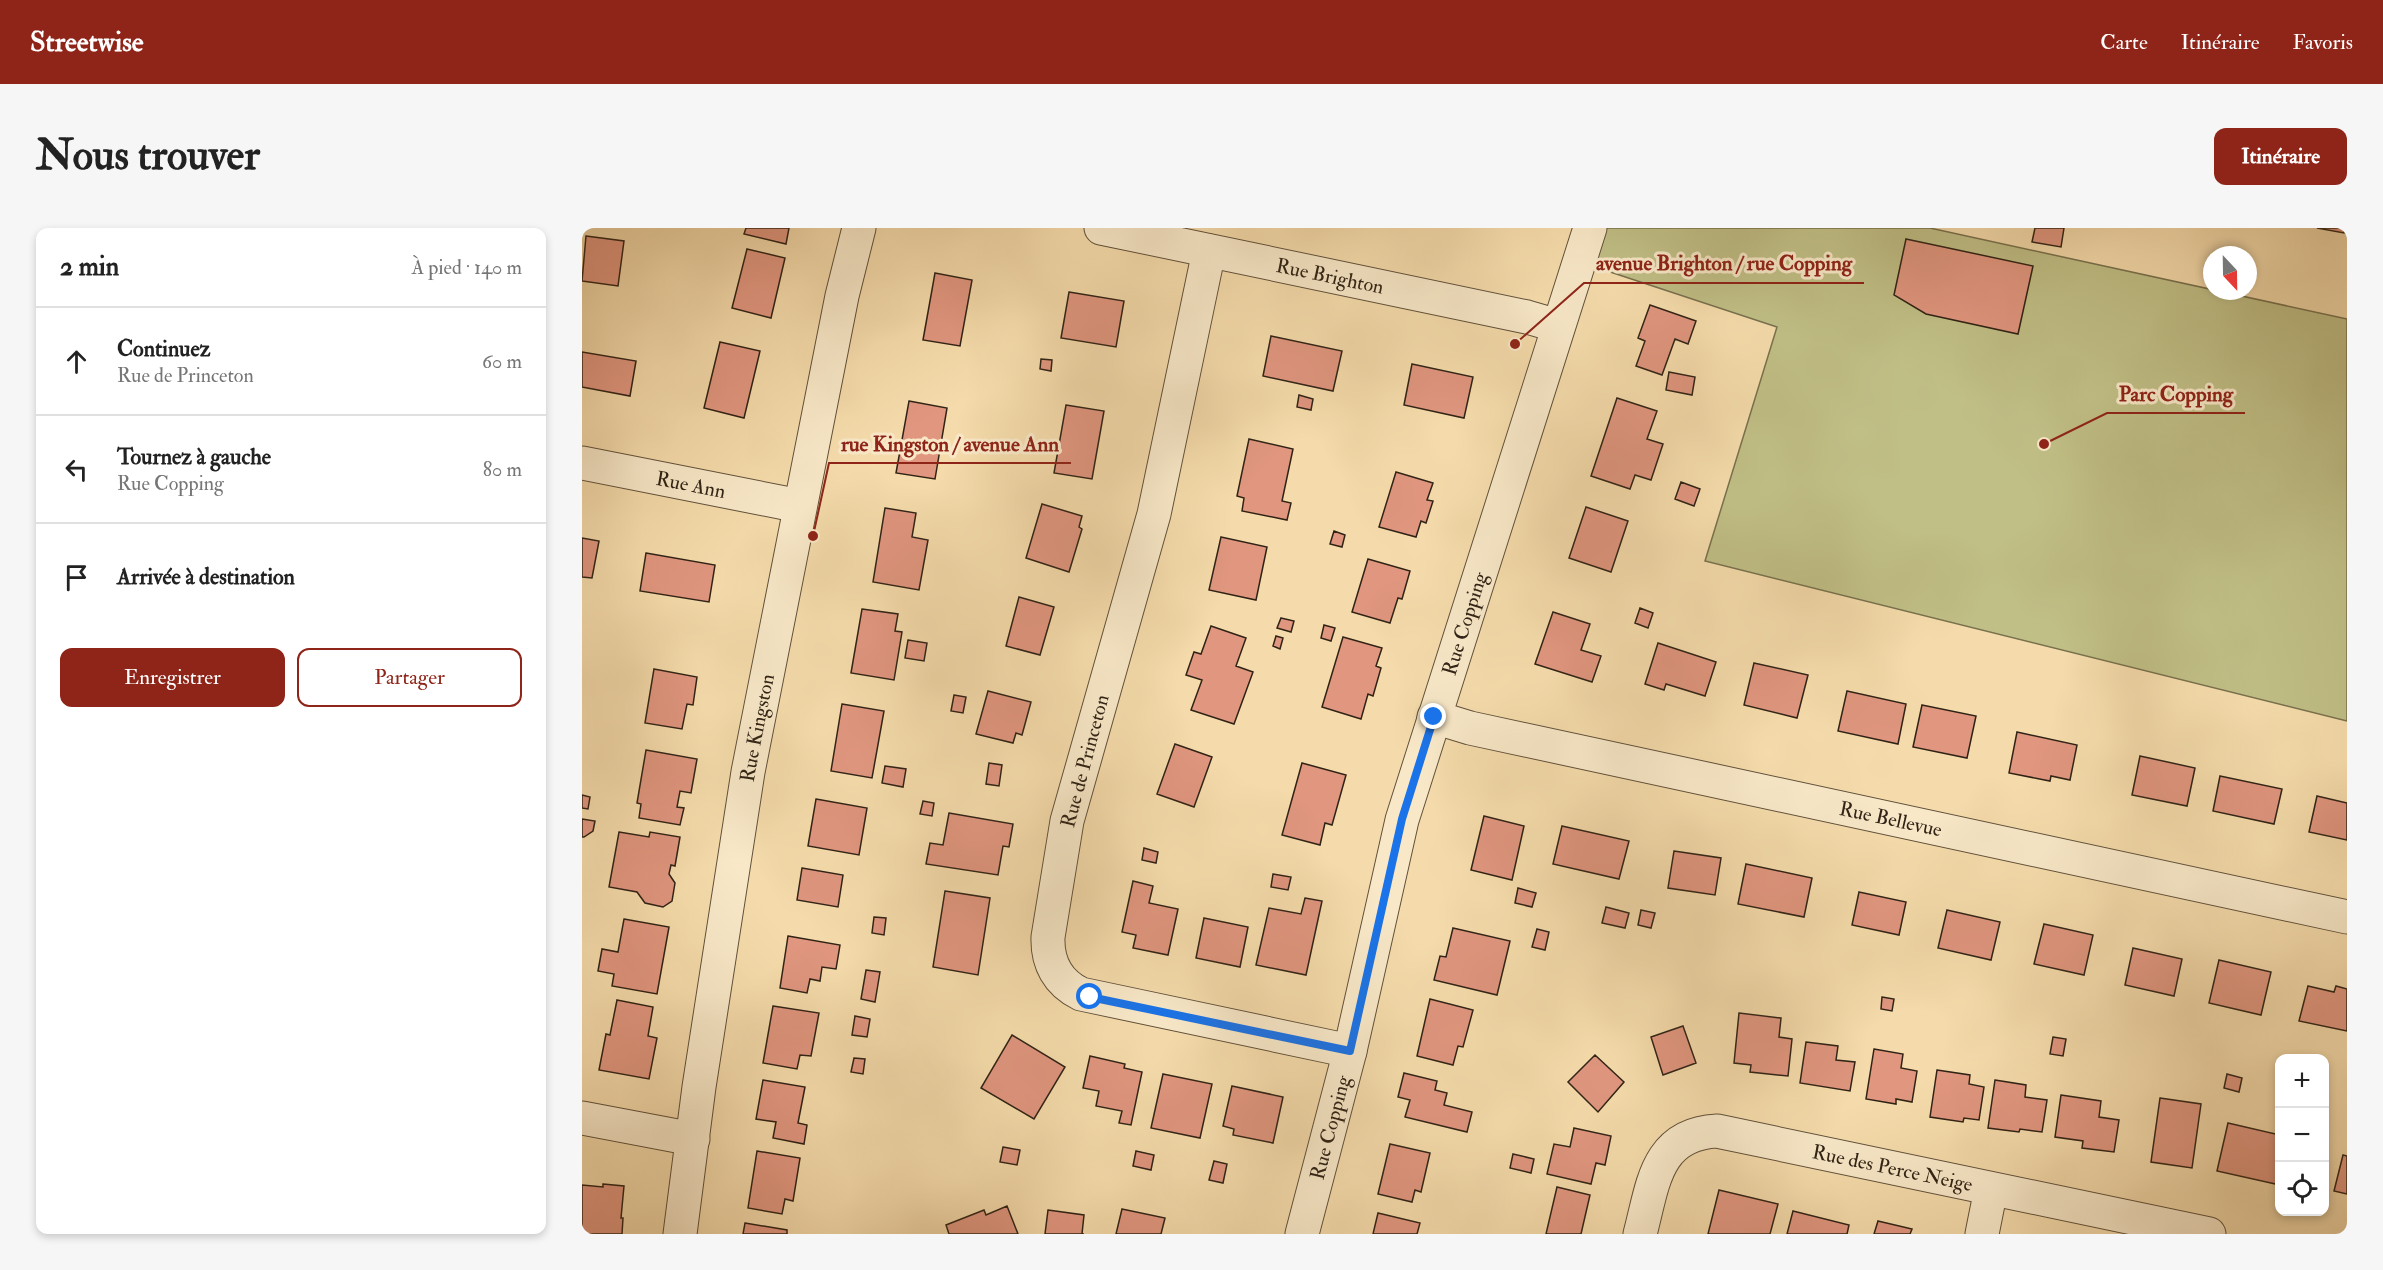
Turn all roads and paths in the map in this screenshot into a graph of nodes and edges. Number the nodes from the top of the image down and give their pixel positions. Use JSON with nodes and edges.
{"nodes":[{"id":1,"x":859,"y":228,"type":"edge"},
{"id":2,"x":1101,"y":228,"type":"edge"},
{"id":3,"x":1590,"y":228,"type":"edge"},
{"id":4,"x":1209,"y":251,"type":"junction"},
{"id":5,"x":1558,"y":326,"type":"junction"},
{"id":6,"x":582,"y":463,"type":"edge"},
{"id":7,"x":800,"y":506,"type":"junction"},
{"id":8,"x":1434,"y":717,"type":"junction"},
{"id":9,"x":2347,"y":917,"type":"edge"},
{"id":10,"x":1350,"y":1051,"type":"junction"},
{"id":11,"x":582,"y":1118,"type":"edge"},
{"id":12,"x":693,"y":1139,"type":"junction"},
{"id":13,"x":1990,"y":1189,"type":"junction"},
{"id":14,"x":680,"y":1234,"type":"edge"},
{"id":15,"x":1302,"y":1234,"type":"edge"},
{"id":16,"x":1640,"y":1234,"type":"edge"},
{"id":17,"x":1982,"y":1234,"type":"edge"},
{"id":18,"x":2209,"y":1234,"type":"edge"}],
"edges":[{"from":1,"to":7,"type":"street","name":"Rue Kingston"},
{"from":2,"to":4,"type":"street","name":"Rue Brighton"},
{"from":3,"to":5,"type":"street","name":"Rue Copping"},
{"from":4,"to":5,"type":"street","name":"Rue Brighton"},
{"from":4,"to":10,"type":"street","name":"Rue de Princeton"},
{"from":5,"to":8,"type":"street","name":"Rue Copping"},
{"from":6,"to":7,"type":"street","name":"Rue Ann"},
{"from":7,"to":12,"type":"street","name":"Rue Kingston"},
{"from":8,"to":9,"type":"street","name":"Rue Bellevue"},
{"from":8,"to":10,"type":"street","name":"Rue Copping"},
{"from":10,"to":15,"type":"street","name":"Rue Copping"},
{"from":11,"to":12,"type":"street"},
{"from":12,"to":14,"type":"street","name":"Rue Kingston"},
{"from":13,"to":16,"type":"street","name":"Rue des Perce Neige"},
{"from":13,"to":17,"type":"street"},
{"from":13,"to":18,"type":"street","name":"Rue des Perce Neige"}]}
